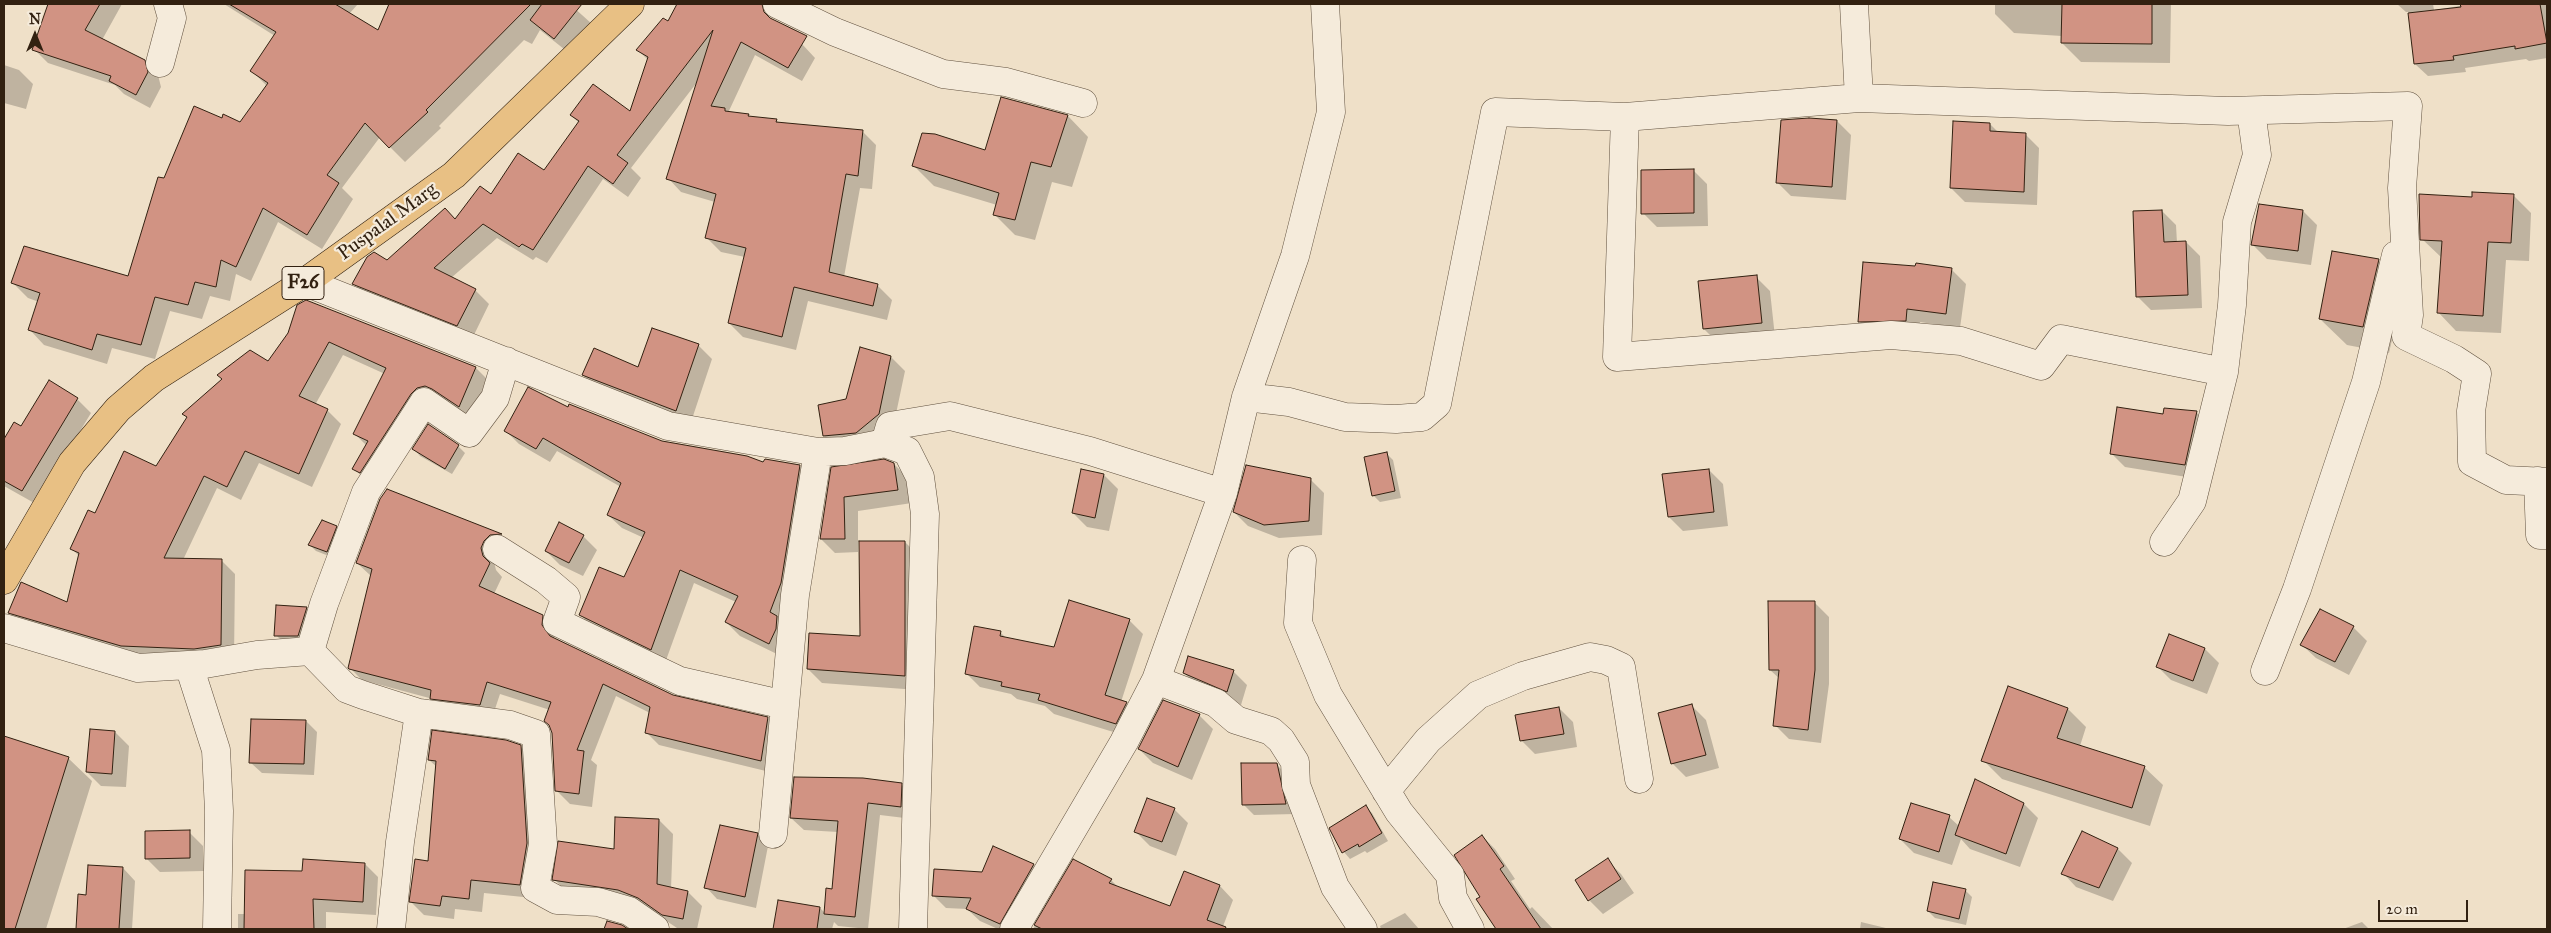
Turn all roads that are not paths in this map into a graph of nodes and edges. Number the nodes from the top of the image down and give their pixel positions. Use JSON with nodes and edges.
{"nodes":[{"id":1,"x":168,"y":4,"type":"edge"},
{"id":2,"x":630,"y":4,"type":"edge"},
{"id":3,"x":777,"y":4,"type":"edge"},
{"id":4,"x":1325,"y":4,"type":"edge"},
{"id":5,"x":1854,"y":4,"type":"edge"},
{"id":6,"x":160,"y":63,"type":"dead end"},
{"id":7,"x":1860,"y":98,"type":"junction"},
{"id":8,"x":1083,"y":103,"type":"dead end"},
{"id":9,"x":2251,"y":111,"type":"junction"},
{"id":10,"x":1625,"y":117,"type":"junction"},
{"id":11,"x":2404,"y":224,"type":"junction"},
{"id":12,"x":304,"y":282,"type":"junction"},
{"id":13,"x":506,"y":361,"type":"junction"},
{"id":14,"x":2224,"y":372,"type":"junction"},
{"id":15,"x":1246,"y":397,"type":"junction"},
{"id":16,"x":885,"y":443,"type":"junction"},
{"id":17,"x":818,"y":452,"type":"junction"},
{"id":18,"x":2543,"y":481,"type":"edge"},
{"id":19,"x":1223,"y":492,"type":"junction"},
{"id":20,"x":2547,"y":535,"type":"edge"},
{"id":21,"x":2164,"y":542,"type":"dead end"},
{"id":22,"x":497,"y":549,"type":"dead end"},
{"id":23,"x":1302,"y":560,"type":"dead end"},
{"id":24,"x":4,"y":580,"type":"edge"},
{"id":25,"x":4,"y":628,"type":"edge"},
{"id":26,"x":310,"y":651,"type":"junction"},
{"id":27,"x":2265,"y":671,"type":"dead end"},
{"id":28,"x":192,"y":675,"type":"dead end"},
{"id":29,"x":1156,"y":680,"type":"junction"},
{"id":30,"x":785,"y":705,"type":"junction"},
{"id":31,"x":419,"y":713,"type":"junction"},
{"id":32,"x":1639,"y":779,"type":"dead end"},
{"id":33,"x":1386,"y":791,"type":"junction"},
{"id":34,"x":773,"y":834,"type":"dead end"},
{"id":35,"x":217,"y":929,"type":"edge"},
{"id":36,"x":391,"y":929,"type":"edge"},
{"id":37,"x":655,"y":929,"type":"edge"},
{"id":38,"x":913,"y":929,"type":"edge"},
{"id":39,"x":1014,"y":929,"type":"edge"},
{"id":40,"x":1363,"y":929,"type":"edge"},
{"id":41,"x":1470,"y":929,"type":"edge"}],
"edges":[{"from":1,"to":6,"type":"street"},
{"from":2,"to":12,"type":"main road","name":"Puspalal Marg","number":"F26"},
{"from":3,"to":8,"type":"street"},
{"from":4,"to":15,"type":"street"},
{"from":5,"to":7,"type":"street"},
{"from":7,"to":9,"type":"street"},
{"from":7,"to":10,"type":"street"},
{"from":9,"to":11,"type":"street"},
{"from":9,"to":14,"type":"street"},
{"from":10,"to":14,"type":"street"},
{"from":10,"to":15,"type":"street"},
{"from":11,"to":18,"type":"street"},
{"from":11,"to":27,"type":"street"},
{"from":12,"to":13,"type":"street"},
{"from":12,"to":24,"type":"main road","name":"Puspalal Marg","number":"F26"},
{"from":13,"to":17,"type":"street"},
{"from":13,"to":26,"type":"street"},
{"from":14,"to":21,"type":"street"},
{"from":15,"to":19,"type":"street"},
{"from":16,"to":17,"type":"street"},
{"from":16,"to":19,"type":"street"},
{"from":16,"to":38,"type":"street"},
{"from":17,"to":30,"type":"street"},
{"from":18,"to":20,"type":"street"},
{"from":19,"to":29,"type":"street"},
{"from":22,"to":30,"type":"street"},
{"from":23,"to":33,"type":"street"},
{"from":25,"to":26,"type":"street"},
{"from":26,"to":31,"type":"street"},
{"from":28,"to":35,"type":"street"},
{"from":29,"to":39,"type":"street"},
{"from":29,"to":40,"type":"street"},
{"from":30,"to":34,"type":"street"},
{"from":31,"to":36,"type":"street"},
{"from":31,"to":37,"type":"street"},
{"from":32,"to":33,"type":"street"},
{"from":33,"to":41,"type":"street"}]}
